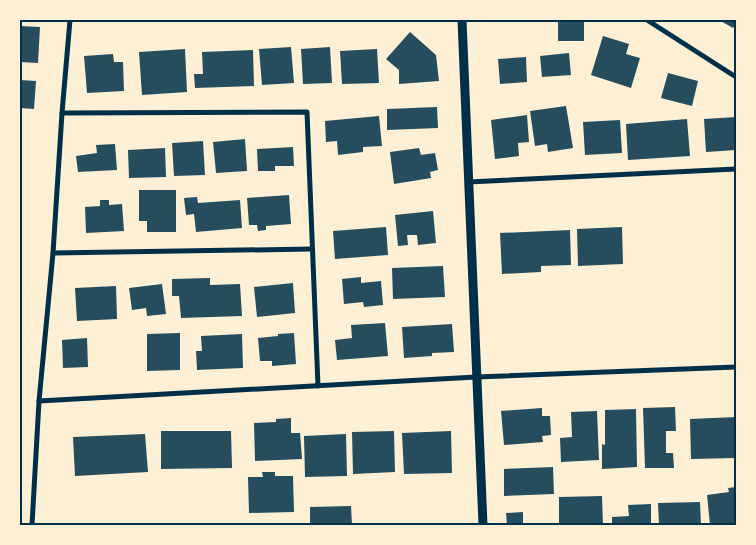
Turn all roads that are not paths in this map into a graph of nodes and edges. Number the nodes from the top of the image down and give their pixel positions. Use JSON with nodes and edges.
{"nodes":[{"id":1,"x":70,"y":20,"type":"edge"},
{"id":2,"x":462,"y":20,"type":"edge"},
{"id":3,"x":647,"y":20,"type":"edge"},
{"id":4,"x":736,"y":77,"type":"edge"},
{"id":5,"x":62,"y":113,"type":"junction"},
{"id":6,"x":736,"y":169,"type":"edge"},
{"id":7,"x":468,"y":182,"type":"junction"},
{"id":8,"x":312,"y":249,"type":"junction"},
{"id":9,"x":53,"y":253,"type":"junction"},
{"id":10,"x":736,"y":367,"type":"edge"},
{"id":11,"x":476,"y":377,"type":"junction"},
{"id":12,"x":318,"y":386,"type":"junction"},
{"id":13,"x":39,"y":400,"type":"junction"},
{"id":14,"x":32,"y":525,"type":"edge"},
{"id":15,"x":483,"y":525,"type":"edge"}],
"edges":[{"from":1,"to":5,"type":"street"},
{"from":2,"to":7,"type":"street"},
{"from":3,"to":4,"type":"street"},
{"from":5,"to":8,"type":"street"},
{"from":5,"to":9,"type":"street"},
{"from":6,"to":7,"type":"street"},
{"from":7,"to":11,"type":"street"},
{"from":8,"to":9,"type":"street"},
{"from":8,"to":12,"type":"street"},
{"from":9,"to":13,"type":"street"},
{"from":10,"to":11,"type":"street"},
{"from":11,"to":12,"type":"street"},
{"from":11,"to":15,"type":"street"},
{"from":12,"to":13,"type":"street"},
{"from":13,"to":14,"type":"street"}]}
